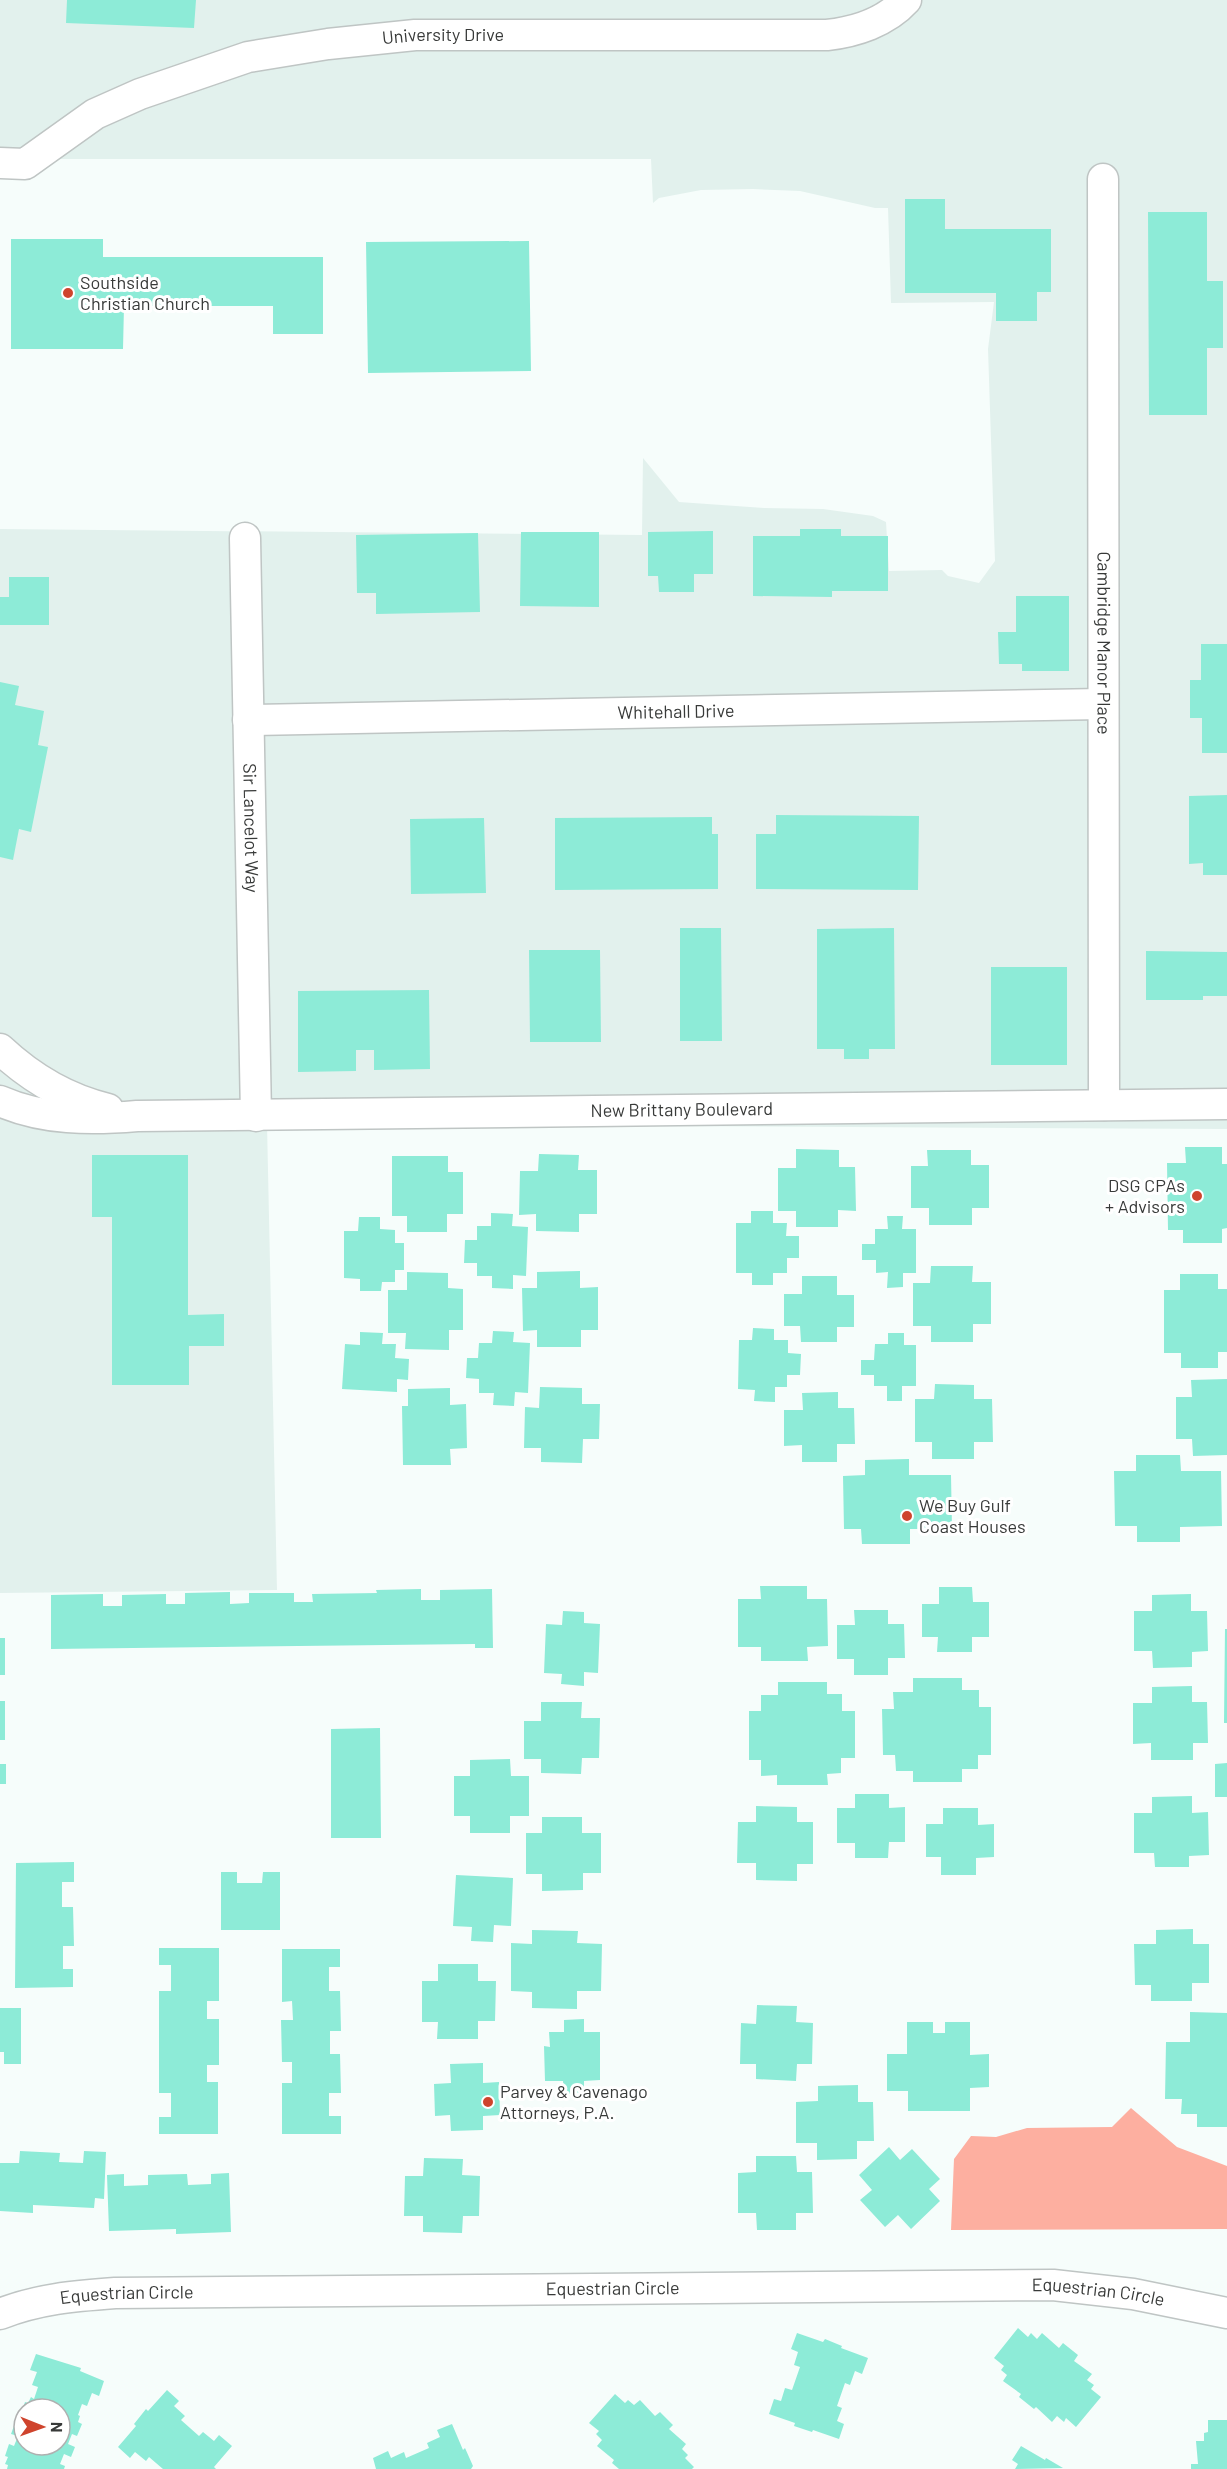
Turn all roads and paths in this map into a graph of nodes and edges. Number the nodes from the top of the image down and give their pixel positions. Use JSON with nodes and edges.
{"nodes":[{"id":1,"x":906,"y":0,"type":"edge"},
{"id":2,"x":0,"y":163,"type":"edge"},
{"id":3,"x":1103,"y":179,"type":"dead end"},
{"id":4,"x":245,"y":538,"type":"dead end"},
{"id":5,"x":1102,"y":704,"type":"junction"},
{"id":6,"x":248,"y":720,"type":"junction"},
{"id":7,"x":0,"y":1049,"type":"edge"},
{"id":8,"x":0,"y":1101,"type":"edge"},
{"id":9,"x":1227,"y":1104,"type":"edge"},
{"id":10,"x":1104,"y":1105,"type":"junction"},
{"id":11,"x":137,"y":1116,"type":"junction"},
{"id":12,"x":256,"y":1116,"type":"junction"},
{"id":13,"x":1227,"y":2313,"type":"edge"},
{"id":14,"x":0,"y":2314,"type":"edge"}],
"edges":[{"from":1,"to":2,"type":"street","name":"University Drive"},
{"from":3,"to":5,"type":"street","name":"Cambridge Manor Place"},
{"from":4,"to":6,"type":"street","name":"Sir Lancelot Way"},
{"from":5,"to":6,"type":"street","name":"Whitehall Drive"},
{"from":5,"to":10,"type":"street","name":"Cambridge Manor Place"},
{"from":6,"to":12,"type":"street","name":"Sir Lancelot Way"},
{"from":7,"to":11,"type":"street","name":"New Brittany Boulevard"},
{"from":8,"to":11,"type":"street","name":"New Brittany Boulevard"},
{"from":9,"to":10,"type":"street","name":"New Brittany Boulevard"},
{"from":10,"to":12,"type":"street","name":"New Brittany Boulevard"},
{"from":11,"to":12,"type":"street","name":"New Brittany Boulevard"},
{"from":13,"to":14,"type":"street","name":"Equestrian Circle"}]}
